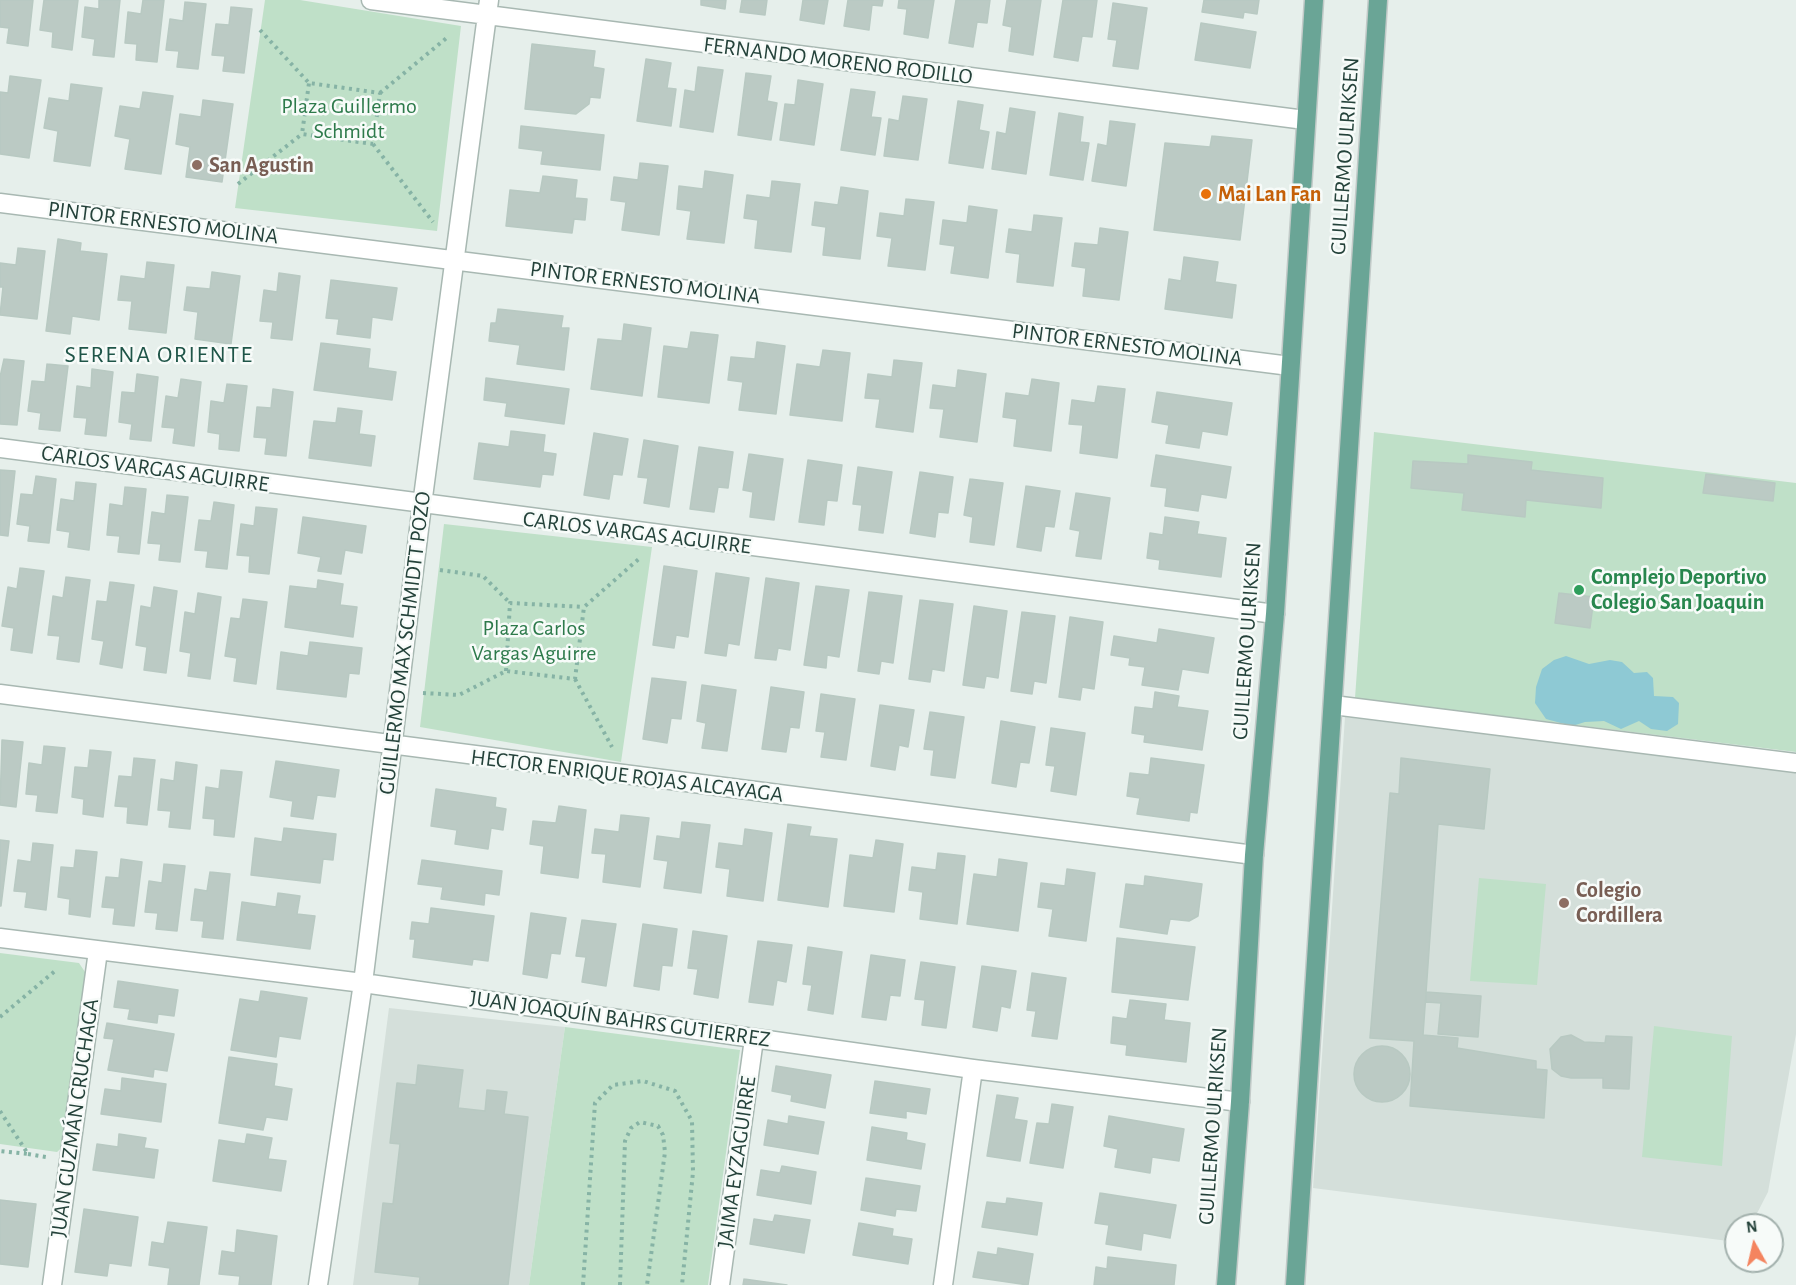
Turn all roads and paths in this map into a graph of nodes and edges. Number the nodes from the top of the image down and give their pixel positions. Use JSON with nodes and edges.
{"nodes":[{"id":1,"x":371,"y":0,"type":"edge"},
{"id":2,"x":1314,"y":0,"type":"edge"},
{"id":3,"x":1378,"y":0,"type":"edge"},
{"id":4,"x":488,"y":8,"type":"edge"},
{"id":5,"x":260,"y":30,"type":"dead end"},
{"id":6,"x":452,"y":33,"type":"dead end"},
{"id":7,"x":309,"y":83,"type":"junction"},
{"id":8,"x":380,"y":93,"type":"junction"},
{"id":9,"x":1305,"y":120,"type":"junction"},
{"id":10,"x":302,"y":134,"type":"junction"},
{"id":11,"x":373,"y":144,"type":"junction"},
{"id":12,"x":238,"y":184,"type":"dead end"},
{"id":13,"x":0,"y":202,"type":"edge"},
{"id":14,"x":439,"y":229,"type":"dead end"},
{"id":15,"x":454,"y":259,"type":"junction"},
{"id":16,"x":1290,"y":366,"type":"junction"},
{"id":17,"x":0,"y":448,"type":"edge"},
{"id":18,"x":422,"y":505,"type":"junction"},
{"id":19,"x":643,"y":555,"type":"dead end"},
{"id":20,"x":436,"y":570,"type":"dead end"},
{"id":21,"x":510,"y":603,"type":"junction"},
{"id":22,"x":584,"y":607,"type":"junction"},
{"id":23,"x":1275,"y":614,"type":"junction"},
{"id":24,"x":506,"y":671,"type":"junction"},
{"id":25,"x":575,"y":679,"type":"junction"},
{"id":26,"x":420,"y":692,"type":"dead end"},
{"id":27,"x":0,"y":694,"type":"edge"},
{"id":28,"x":1333,"y":705,"type":"junction"},
{"id":29,"x":393,"y":746,"type":"junction"},
{"id":30,"x":615,"y":752,"type":"dead end"},
{"id":31,"x":1796,"y":763,"type":"edge"},
{"id":32,"x":1254,"y":855,"type":"junction"},
{"id":33,"x":0,"y":938,"type":"edge"},
{"id":34,"x":89,"y":950,"type":"junction"},
{"id":35,"x":363,"y":983,"type":"junction"},
{"id":36,"x":0,"y":1017,"type":"edge"},
{"id":37,"x":754,"y":1038,"type":"junction"},
{"id":38,"x":973,"y":1069,"type":"junction"},
{"id":39,"x":1240,"y":1102,"type":"junction"},
{"id":40,"x":0,"y":1111,"type":"edge"},
{"id":41,"x":0,"y":1150,"type":"edge"},
{"id":42,"x":52,"y":1285,"type":"edge"},
{"id":43,"x":318,"y":1285,"type":"edge"},
{"id":44,"x":584,"y":1285,"type":"edge"},
{"id":45,"x":620,"y":1285,"type":"edge"},
{"id":46,"x":647,"y":1285,"type":"edge"},
{"id":47,"x":682,"y":1285,"type":"edge"},
{"id":48,"x":720,"y":1285,"type":"edge"},
{"id":49,"x":943,"y":1285,"type":"edge"},
{"id":50,"x":1226,"y":1285,"type":"edge"},
{"id":51,"x":1295,"y":1285,"type":"edge"}],
"edges":[{"from":1,"to":4,"type":"street","name":"FERNANDO MORENO RODILLO"},
{"from":2,"to":9,"type":"main road","name":"GUILLERMO ULRIKSEN"},
{"from":3,"to":28,"type":"main road","name":"GUILLERMO ULRIKSEN"},
{"from":4,"to":9,"type":"street","name":"FERNANDO MORENO RODILLO"},
{"from":4,"to":15,"type":"street","name":"GUILLERMO MAX SCHMIDTT POZO"},
{"from":5,"to":7,"type":"path"},
{"from":6,"to":8,"type":"path"},
{"from":7,"to":8,"type":"path"},
{"from":7,"to":10,"type":"path"},
{"from":8,"to":11,"type":"path"},
{"from":9,"to":16,"type":"main road","name":"GUILLERMO ULRIKSEN"},
{"from":10,"to":11,"type":"path"},
{"from":10,"to":12,"type":"path"},
{"from":11,"to":14,"type":"path"},
{"from":13,"to":15,"type":"street","name":"PINTOR ERNESTO MOLINA"},
{"from":15,"to":16,"type":"street","name":"PINTOR ERNESTO MOLINA"},
{"from":15,"to":18,"type":"street","name":"GUILLERMO MAX SCHMIDTT POZO"},
{"from":16,"to":23,"type":"main road","name":"GUILLERMO ULRIKSEN"},
{"from":17,"to":18,"type":"street","name":"CARLOS VARGAS AGUIRRE"},
{"from":18,"to":23,"type":"street","name":"CARLOS VARGAS AGUIRRE"},
{"from":18,"to":29,"type":"street","name":"GUILLERMO MAX SCHMIDTT POZO"},
{"from":19,"to":22,"type":"path"},
{"from":20,"to":21,"type":"path"},
{"from":21,"to":22,"type":"path"},
{"from":21,"to":24,"type":"path"},
{"from":22,"to":25,"type":"path"},
{"from":23,"to":32,"type":"main road","name":"GUILLERMO ULRIKSEN"},
{"from":24,"to":25,"type":"path"},
{"from":24,"to":26,"type":"path"},
{"from":25,"to":30,"type":"path"},
{"from":27,"to":29,"type":"street","name":"HECTOR ENRIQUE ROJAS ALCAYAGA"},
{"from":28,"to":31,"type":"street"},
{"from":28,"to":51,"type":"main road","name":"GUILLERMO ULRIKSEN"},
{"from":29,"to":32,"type":"street","name":"HECTOR ENRIQUE ROJAS ALCAYAGA"},
{"from":29,"to":35,"type":"street","name":"GUILLERMO MAX SCHMIDTT POZO"},
{"from":32,"to":39,"type":"main road","name":"GUILLERMO ULRIKSEN"},
{"from":33,"to":34,"type":"street","name":"JUAN JOAQUÍN BAHRS GUTIERREZ"},
{"from":34,"to":35,"type":"street","name":"JUAN JOAQUÍN BAHRS GUTIERREZ"},
{"from":34,"to":36,"type":"path"},
{"from":34,"to":42,"type":"street","name":"JUAN GUZMÁN CRUCHAGA"},
{"from":35,"to":37,"type":"street","name":"JUAN JOAQUÍN BAHRS GUTIERREZ"},
{"from":35,"to":43,"type":"street","name":"GUILLERMO MAX SCHMIDTT POZO"},
{"from":37,"to":38,"type":"street","name":"JUAN JOAQUÍN BAHRS GUTIERREZ"},
{"from":37,"to":48,"type":"street","name":"JAIMA EYZAGUIRRE"},
{"from":38,"to":39,"type":"street","name":"JUAN JOAQUÍN BAHRS GUTIERREZ"},
{"from":38,"to":49,"type":"street"},
{"from":39,"to":50,"type":"main road","name":"GUILLERMO ULRIKSEN"},
{"from":40,"to":41,"type":"path"},
{"from":44,"to":47,"type":"path"},
{"from":45,"to":46,"type":"path"}]}
